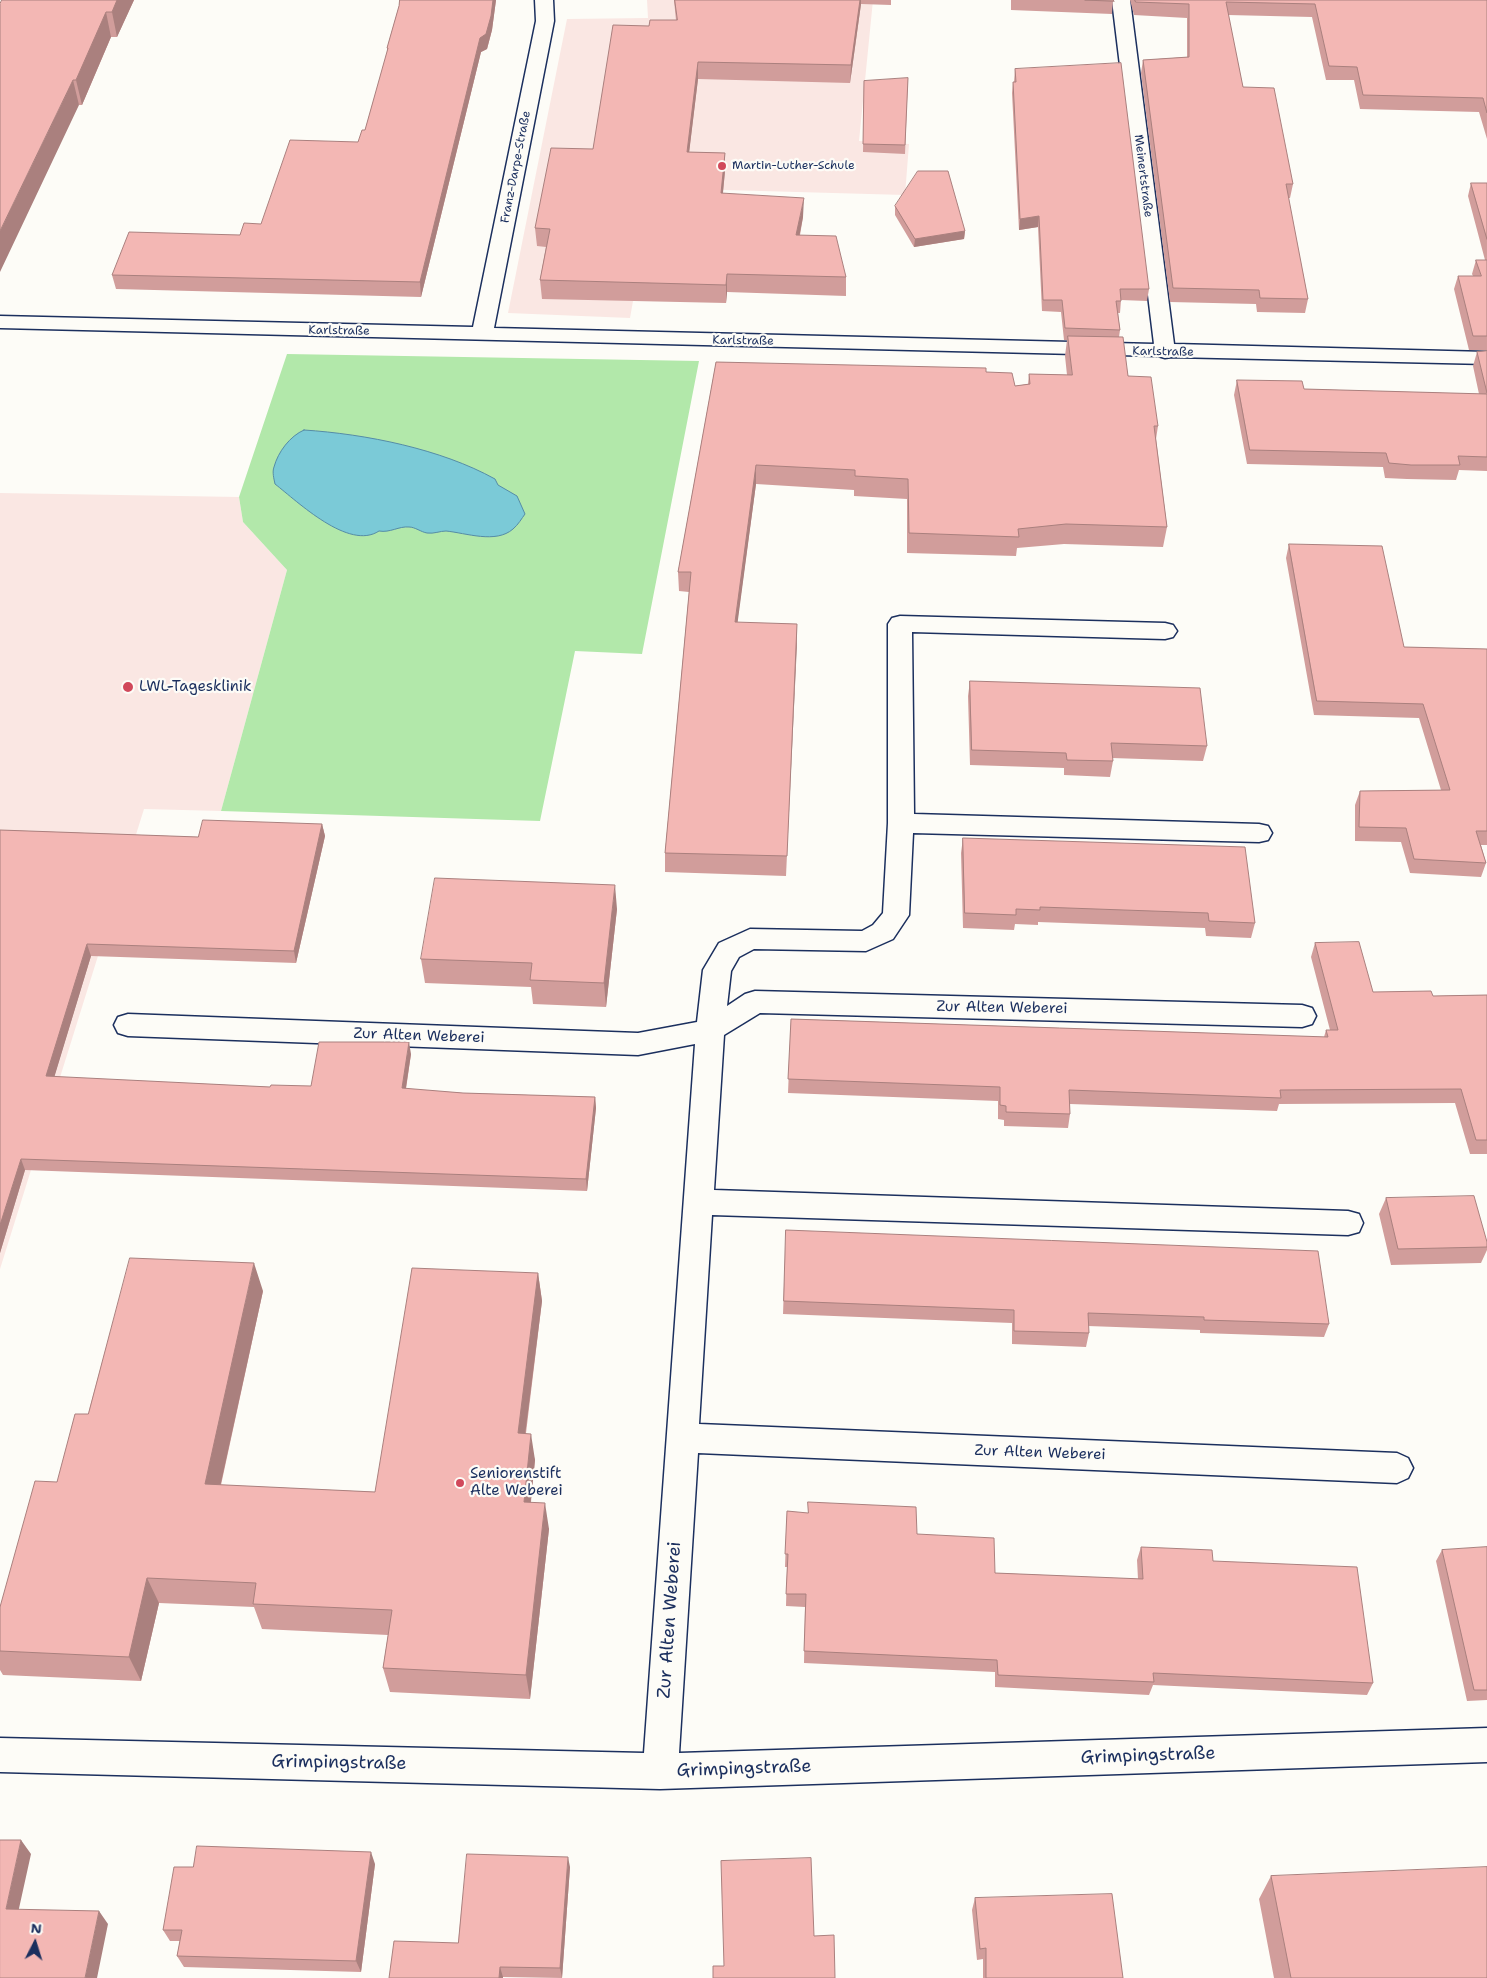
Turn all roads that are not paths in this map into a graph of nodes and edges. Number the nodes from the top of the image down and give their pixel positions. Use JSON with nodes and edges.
{"nodes":[{"id":1,"x":544,"y":0,"type":"edge"},
{"id":2,"x":1121,"y":0,"type":"edge"},
{"id":3,"x":0,"y":322,"type":"edge"},
{"id":4,"x":482,"y":334,"type":"junction"},
{"id":5,"x":1165,"y":352,"type":"junction"},
{"id":6,"x":1487,"y":358,"type":"edge"},
{"id":7,"x":1165,"y":631,"type":"dead end"},
{"id":8,"x":901,"y":823,"type":"junction"},
{"id":9,"x":1259,"y":833,"type":"dead end"},
{"id":10,"x":1302,"y":1016,"type":"dead end"},
{"id":11,"x":128,"y":1025,"type":"dead end"},
{"id":12,"x":710,"y":1030,"type":"junction"},
{"id":13,"x":698,"y":1202,"type":"junction"},
{"id":14,"x":1348,"y":1223,"type":"dead end"},
{"id":15,"x":682,"y":1438,"type":"junction"},
{"id":16,"x":1397,"y":1468,"type":"dead end"},
{"id":17,"x":1487,"y":1745,"type":"edge"},
{"id":18,"x":0,"y":1755,"type":"edge"},
{"id":19,"x":660,"y":1771,"type":"junction"}],
"edges":[{"from":1,"to":4,"type":"street","name":"Franz-Darpe-Straße"},
{"from":2,"to":5,"type":"street","name":"Meinertstraße"},
{"from":3,"to":4,"type":"street","name":"Karlstraße"},
{"from":4,"to":5,"type":"street","name":"Karlstraße"},
{"from":5,"to":6,"type":"street","name":"Karlstraße"},
{"from":7,"to":8,"type":"street","name":"Zur Alten Weberei"},
{"from":8,"to":9,"type":"street"},
{"from":8,"to":12,"type":"street","name":"Zur Alten Weberei"},
{"from":10,"to":12,"type":"street","name":"Zur Alten Weberei"},
{"from":11,"to":12,"type":"street","name":"Zur Alten Weberei"},
{"from":12,"to":13,"type":"street","name":"Zur Alten Weberei"},
{"from":13,"to":14,"type":"street"},
{"from":13,"to":15,"type":"street","name":"Zur Alten Weberei"},
{"from":15,"to":16,"type":"street","name":"Zur Alten Weberei"},
{"from":15,"to":19,"type":"street","name":"Zur Alten Weberei"},
{"from":17,"to":19,"type":"street","name":"Grimpingstraße"},
{"from":18,"to":19,"type":"street","name":"Grimpingstraße"}]}
